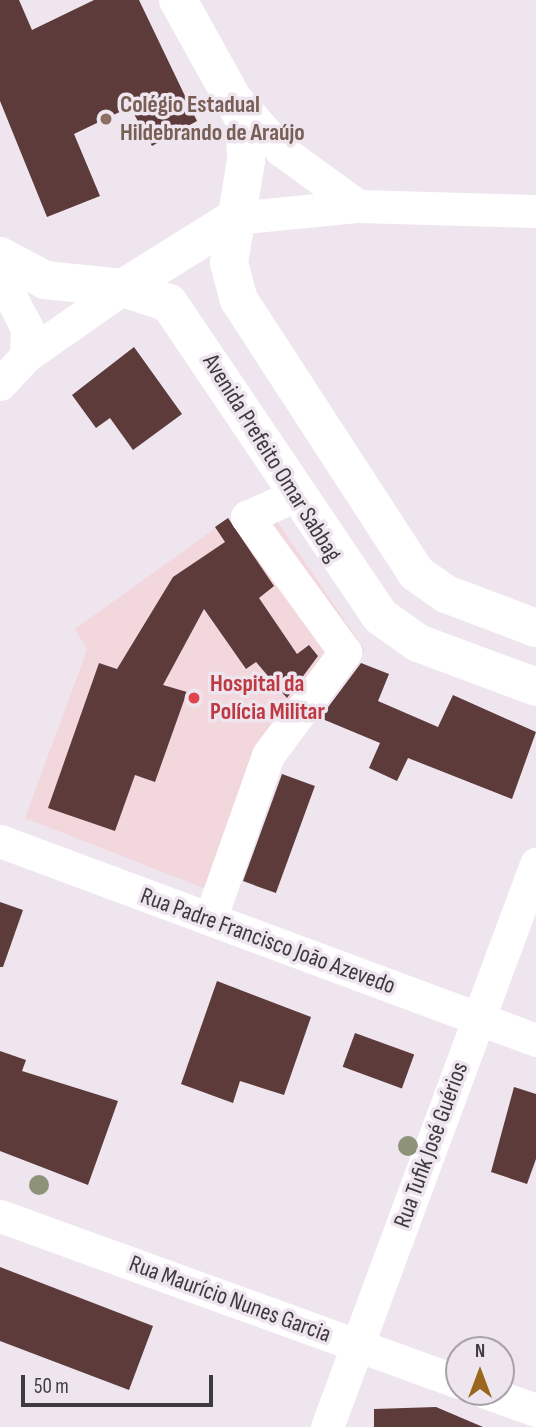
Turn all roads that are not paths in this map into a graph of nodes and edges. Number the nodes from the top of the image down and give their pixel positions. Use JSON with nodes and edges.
{"nodes":[{"id":1,"x":178,"y":0,"type":"edge"},
{"id":2,"x":237,"y":100,"type":"junction"},
{"id":3,"x":358,"y":206,"type":"junction"},
{"id":4,"x":536,"y":211,"type":"edge"},
{"id":5,"x":235,"y":218,"type":"junction"},
{"id":6,"x":0,"y":256,"type":"edge"},
{"id":7,"x":0,"y":277,"type":"edge"},
{"id":8,"x":123,"y":288,"type":"junction"},
{"id":9,"x":26,"y":356,"type":"junction"},
{"id":10,"x":0,"y":384,"type":"edge"},
{"id":11,"x":341,"y":459,"type":"junction"},
{"id":12,"x":294,"y":491,"type":"junction"},
{"id":13,"x":536,"y":628,"type":"edge"},
{"id":14,"x":536,"y":687,"type":"edge"},
{"id":15,"x":0,"y":841,"type":"edge"},
{"id":16,"x":536,"y":864,"type":"edge"},
{"id":17,"x":210,"y":919,"type":"junction"},
{"id":18,"x":478,"y":1019,"type":"junction"},
{"id":19,"x":536,"y":1040,"type":"edge"},
{"id":20,"x":0,"y":1216,"type":"edge"},
{"id":21,"x":357,"y":1345,"type":"junction"},
{"id":22,"x":445,"y":1377,"type":"edge"},
{"id":23,"x":515,"y":1403,"type":"edge"},
{"id":24,"x":536,"y":1410,"type":"edge"},
{"id":25,"x":327,"y":1427,"type":"edge"}],
"edges":[{"from":1,"to":2,"type":"main road"},
{"from":2,"to":3,"type":"street"},
{"from":2,"to":5,"type":"main road"},
{"from":3,"to":4,"type":"street"},
{"from":3,"to":5,"type":"street"},
{"from":5,"to":8,"type":"main road"},
{"from":5,"to":11,"type":"main road"},
{"from":6,"to":8,"type":"main road","name":"Avenida Prefeito Omar Sabbag"},
{"from":7,"to":9,"type":"street"},
{"from":8,"to":9,"type":"street"},
{"from":8,"to":12,"type":"main road","name":"Avenida Prefeito Omar Sabbag"},
{"from":9,"to":10,"type":"street"},
{"from":11,"to":12,"type":"main road"},
{"from":11,"to":13,"type":"main road"},
{"from":12,"to":14,"type":"main road","name":"Avenida Prefeito Omar Sabbag"},
{"from":12,"to":17,"type":"street"},
{"from":15,"to":17,"type":"street","name":"Rua Padre Francisco João Azevedo"},
{"from":16,"to":18,"type":"street","name":"Rua Tufik José Guérios"},
{"from":17,"to":18,"type":"street","name":"Rua Padre Francisco João Azevedo"},
{"from":18,"to":19,"type":"street","name":"Rua Padre Francisco João Azevedo"},
{"from":18,"to":21,"type":"street","name":"Rua Tufik José Guérios"},
{"from":20,"to":21,"type":"street","name":"Rua Maurício Nunes Garcia"},
{"from":21,"to":22,"type":"street","name":"Rua Maurício Nunes Garcia"},
{"from":21,"to":25,"type":"street","name":"Rua Tufik José Guérios"},
{"from":23,"to":24,"type":"street"}]}
